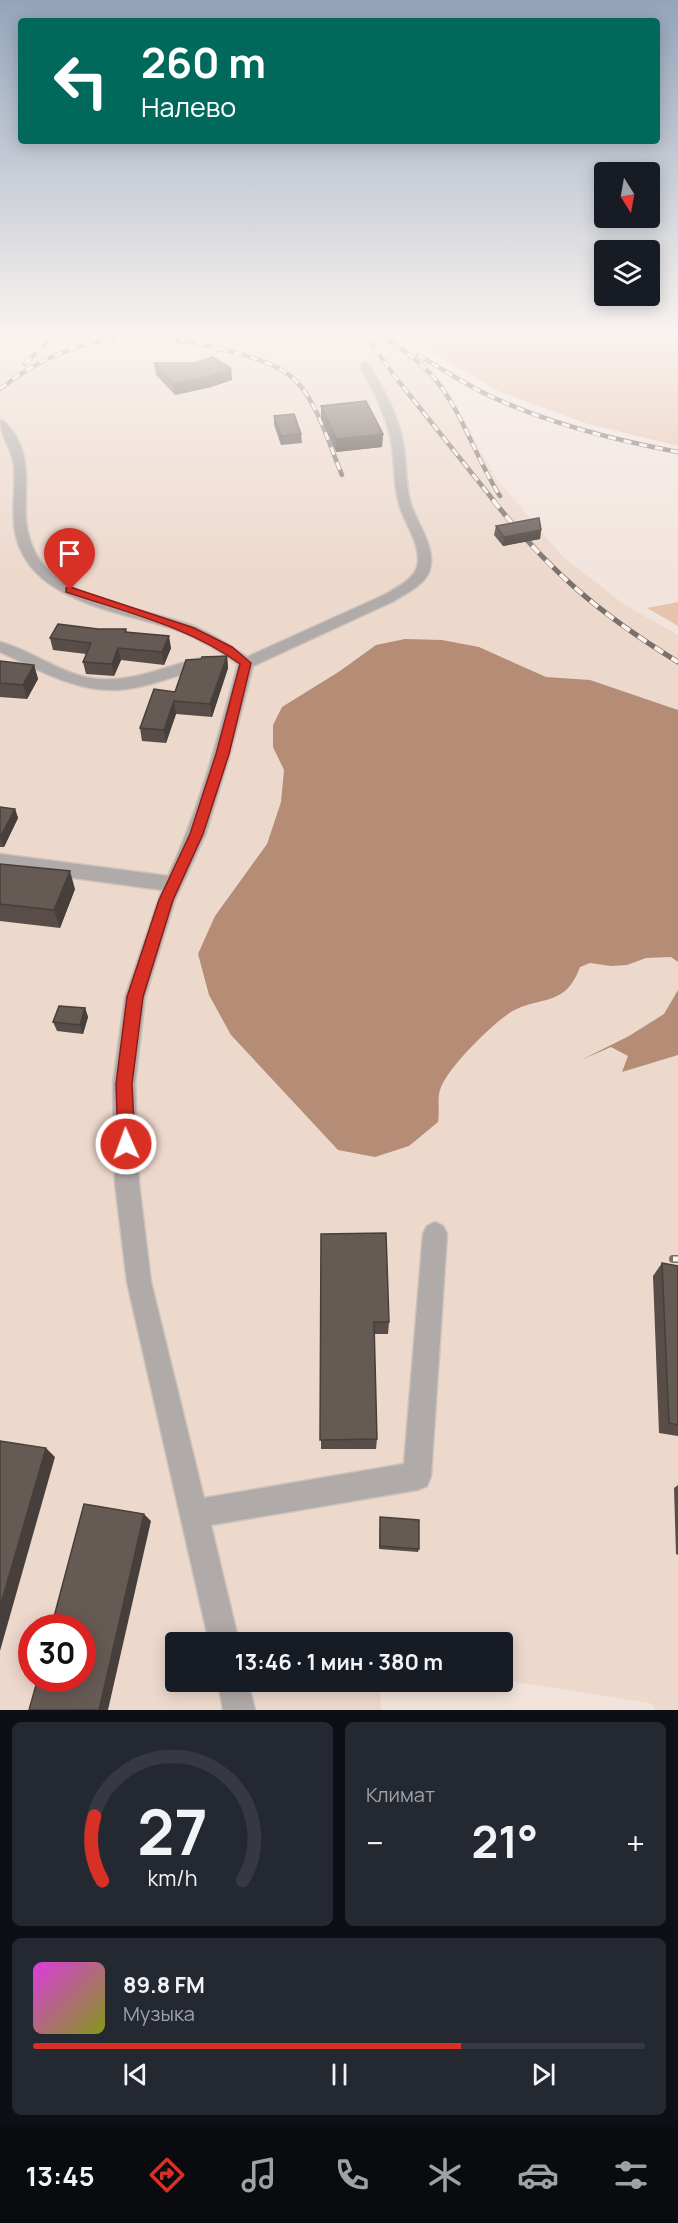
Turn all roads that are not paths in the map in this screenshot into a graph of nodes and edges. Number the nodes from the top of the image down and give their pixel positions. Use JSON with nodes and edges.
{"nodes":[{"id":1,"x":389,"y":415,"type":"edge"},
{"id":2,"x":0,"y":423,"type":"edge"},
{"id":3,"x":0,"y":647,"type":"edge"},
{"id":4,"x":242,"y":660,"type":"junction"},
{"id":5,"x":0,"y":861,"type":"edge"},
{"id":6,"x":173,"y":884,"type":"junction"},
{"id":7,"x":435,"y":1234,"type":"dead end"},
{"id":8,"x":193,"y":1514,"type":"junction"},
{"id":9,"x":222,"y":1632,"type":"edge"},
{"id":10,"x":235,"y":1692,"type":"edge"},
{"id":11,"x":239,"y":1710,"type":"edge"}],
"edges":[{"from":1,"to":4,"type":"street"},
{"from":2,"to":4,"type":"street"},
{"from":3,"to":4,"type":"street"},
{"from":4,"to":6,"type":"street"},
{"from":5,"to":6,"type":"street"},
{"from":6,"to":8,"type":"street"},
{"from":7,"to":8,"type":"street"},
{"from":8,"to":9,"type":"street"},
{"from":10,"to":11,"type":"street"}]}
